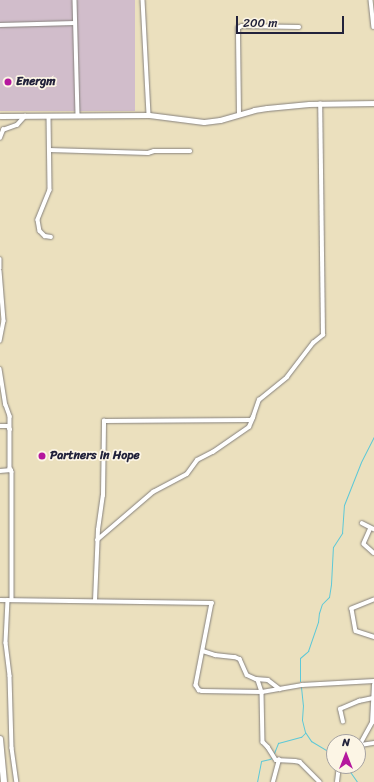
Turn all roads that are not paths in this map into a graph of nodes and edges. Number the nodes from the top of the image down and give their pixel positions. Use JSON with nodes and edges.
{"nodes":[{"id":1,"x":75,"y":0,"type":"edge"},
{"id":2,"x":143,"y":0,"type":"edge"},
{"id":3,"x":371,"y":0,"type":"edge"},
{"id":4,"x":75,"y":23,"type":"junction"},
{"id":5,"x":0,"y":25,"type":"edge"},
{"id":6,"x":299,"y":27,"type":"dead end"},
{"id":7,"x":374,"y":27,"type":"edge"},
{"id":8,"x":320,"y":104,"type":"junction"},
{"id":9,"x":374,"y":104,"type":"edge"},
{"id":10,"x":78,"y":115,"type":"junction"},
{"id":11,"x":149,"y":115,"type":"junction"},
{"id":12,"x":239,"y":115,"type":"junction"},
{"id":13,"x":0,"y":116,"type":"edge"},
{"id":14,"x":25,"y":116,"type":"junction"},
{"id":15,"x":49,"y":116,"type":"junction"},
{"id":16,"x":0,"y":138,"type":"edge"},
{"id":17,"x":50,"y":150,"type":"junction"},
{"id":18,"x":190,"y":151,"type":"dead end"},
{"id":19,"x":51,"y":237,"type":"dead end"},
{"id":20,"x":0,"y":259,"type":"edge"},
{"id":21,"x":0,"y":268,"type":"edge"},
{"id":22,"x":0,"y":271,"type":"edge"},
{"id":23,"x":0,"y":341,"type":"edge"},
{"id":24,"x":0,"y":369,"type":"edge"},
{"id":25,"x":253,"y":417,"type":"junction"},
{"id":26,"x":0,"y":426,"type":"edge"},
{"id":27,"x":10,"y":429,"type":"junction"},
{"id":28,"x":11,"y":470,"type":"junction"},
{"id":29,"x":0,"y":471,"type":"edge"},
{"id":30,"x":362,"y":523,"type":"dead end"},
{"id":31,"x":373,"y":529,"type":"edge"},
{"id":32,"x":97,"y":540,"type":"junction"},
{"id":33,"x":373,"y":550,"type":"edge"},
{"id":34,"x":0,"y":600,"type":"edge"},
{"id":35,"x":10,"y":600,"type":"junction"},
{"id":36,"x":374,"y":600,"type":"edge"},
{"id":37,"x":95,"y":601,"type":"junction"},
{"id":38,"x":374,"y":637,"type":"edge"},
{"id":39,"x":203,"y":651,"type":"junction"},
{"id":40,"x":256,"y":679,"type":"junction"},
{"id":41,"x":374,"y":681,"type":"edge"},
{"id":42,"x":374,"y":685,"type":"edge"},
{"id":43,"x":280,"y":689,"type":"junction"},
{"id":44,"x":262,"y":692,"type":"junction"},
{"id":45,"x":372,"y":698,"type":"junction"},
{"id":46,"x":343,"y":722,"type":"dead end"},
{"id":47,"x":366,"y":734,"type":"edge"},
{"id":48,"x":0,"y":739,"type":"edge"},
{"id":49,"x":279,"y":760,"type":"junction"},
{"id":50,"x":4,"y":782,"type":"edge"},
{"id":51,"x":17,"y":782,"type":"edge"},
{"id":52,"x":272,"y":782,"type":"edge"},
{"id":53,"x":320,"y":782,"type":"edge"}],
"edges":[{"from":1,"to":4,"type":"street"},
{"from":2,"to":11,"type":"street"},
{"from":3,"to":7,"type":"street"},
{"from":4,"to":5,"type":"street"},
{"from":4,"to":10,"type":"street"},
{"from":6,"to":12,"type":"street"},
{"from":8,"to":9,"type":"street"},
{"from":8,"to":12,"type":"street"},
{"from":8,"to":25,"type":"street"},
{"from":10,"to":11,"type":"street"},
{"from":10,"to":15,"type":"street"},
{"from":11,"to":12,"type":"street"},
{"from":13,"to":14,"type":"street"},
{"from":14,"to":15,"type":"street"},
{"from":14,"to":16,"type":"street"},
{"from":15,"to":17,"type":"street"},
{"from":17,"to":18,"type":"street"},
{"from":17,"to":19,"type":"street"},
{"from":20,"to":21,"type":"street"},
{"from":22,"to":23,"type":"street"},
{"from":24,"to":27,"type":"street"},
{"from":25,"to":32,"type":"street"},
{"from":25,"to":32,"type":"street"},
{"from":26,"to":27,"type":"street"},
{"from":27,"to":28,"type":"street"},
{"from":28,"to":29,"type":"street"},
{"from":28,"to":35,"type":"street"},
{"from":30,"to":31,"type":"street"},
{"from":31,"to":33,"type":"street"},
{"from":32,"to":37,"type":"street"},
{"from":34,"to":35,"type":"street"},
{"from":35,"to":37,"type":"street"},
{"from":35,"to":51,"type":"street"},
{"from":36,"to":38,"type":"street"},
{"from":37,"to":39,"type":"street"},
{"from":39,"to":40,"type":"street"},
{"from":39,"to":44,"type":"street"},
{"from":40,"to":43,"type":"street"},
{"from":40,"to":44,"type":"street"},
{"from":41,"to":43,"type":"street"},
{"from":42,"to":45,"type":"street"},
{"from":43,"to":44,"type":"street"},
{"from":44,"to":49,"type":"street"},
{"from":45,"to":46,"type":"street"},
{"from":45,"to":47,"type":"street"},
{"from":48,"to":50,"type":"highway"},
{"from":49,"to":52,"type":"street"},
{"from":49,"to":53,"type":"street"}]}
